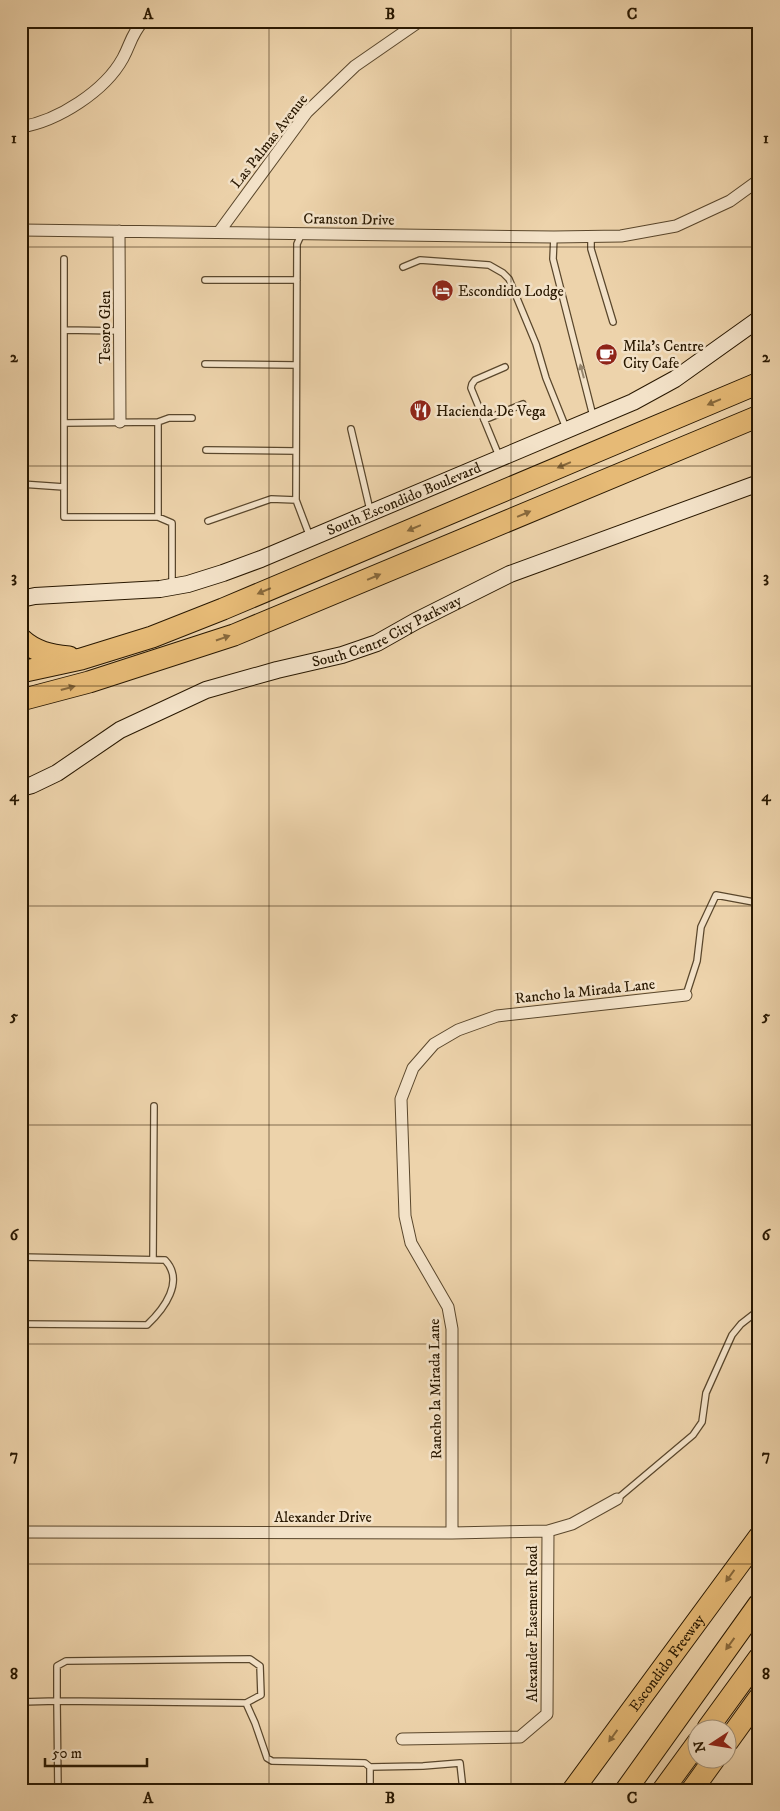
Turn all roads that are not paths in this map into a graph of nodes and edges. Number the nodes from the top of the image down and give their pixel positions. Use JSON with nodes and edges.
{"nodes":[{"id":1,"x":143,"y":21,"type":"edge"},
{"id":2,"x":420,"y":21,"type":"edge"},
{"id":3,"x":21,"y":127,"type":"edge"},
{"id":4,"x":759,"y":180,"type":"edge"},
{"id":5,"x":21,"y":230,"type":"edge"},
{"id":6,"x":119,"y":231,"type":"junction"},
{"id":7,"x":219,"y":232,"type":"junction"},
{"id":8,"x":302,"y":233,"type":"junction"},
{"id":9,"x":554,"y":237,"type":"junction"},
{"id":10,"x":591,"y":238,"type":"junction"},
{"id":11,"x":64,"y":259,"type":"dead end"},
{"id":12,"x":403,"y":267,"type":"dead end"},
{"id":13,"x":206,"y":280,"type":"dead end"},
{"id":14,"x":297,"y":280,"type":"junction"},
{"id":15,"x":759,"y":319,"type":"edge"},
{"id":16,"x":612,"y":322,"type":"dead end"},
{"id":17,"x":64,"y":330,"type":"junction"},
{"id":18,"x":120,"y":332,"type":"junction"},
{"id":19,"x":205,"y":364,"type":"dead end"},
{"id":20,"x":296,"y":365,"type":"junction"},
{"id":21,"x":505,"y":367,"type":"dead end"},
{"id":22,"x":759,"y":384,"type":"edge"},
{"id":23,"x":523,"y":404,"type":"dead end"},
{"id":24,"x":759,"y":416,"type":"edge"},
{"id":25,"x":192,"y":418,"type":"dead end"},
{"id":26,"x":594,"y":418,"type":"junction"},
{"id":27,"x":484,"y":420,"type":"junction"},
{"id":28,"x":120,"y":422,"type":"junction"},
{"id":29,"x":158,"y":422,"type":"junction"},
{"id":30,"x":64,"y":423,"type":"junction"},
{"id":31,"x":351,"y":429,"type":"dead end"},
{"id":32,"x":566,"y":430,"type":"junction"},
{"id":33,"x":206,"y":450,"type":"dead end"},
{"id":34,"x":296,"y":451,"type":"junction"},
{"id":35,"x":499,"y":458,"type":"junction"},
{"id":36,"x":759,"y":483,"type":"edge"},
{"id":37,"x":21,"y":484,"type":"edge"},
{"id":38,"x":64,"y":487,"type":"junction"},
{"id":39,"x":296,"y":500,"type":"junction"},
{"id":40,"x":371,"y":512,"type":"junction"},
{"id":41,"x":158,"y":517,"type":"junction"},
{"id":42,"x":208,"y":521,"type":"dead end"},
{"id":43,"x":310,"y":538,"type":"junction"},
{"id":44,"x":172,"y":587,"type":"junction"},
{"id":45,"x":21,"y":599,"type":"edge"},
{"id":46,"x":21,"y":639,"type":"edge"},
{"id":47,"x":81,"y":659,"type":"junction"},
{"id":48,"x":21,"y":672,"type":"edge"},
{"id":49,"x":21,"y":700,"type":"edge"},
{"id":50,"x":21,"y":788,"type":"edge"},
{"id":51,"x":759,"y":903,"type":"edge"},
{"id":52,"x":686,"y":995,"type":"joint"},
{"id":53,"x":154,"y":1106,"type":"dead end"},
{"id":54,"x":21,"y":1257,"type":"edge"},
{"id":55,"x":153,"y":1259,"type":"junction"},
{"id":56,"x":759,"y":1310,"type":"edge"},
{"id":57,"x":21,"y":1324,"type":"edge"},
{"id":58,"x":617,"y":1499,"type":"joint"},
{"id":59,"x":548,"y":1531,"type":"junction"},
{"id":60,"x":21,"y":1532,"type":"edge"},
{"id":61,"x":452,"y":1533,"type":"junction"},
{"id":62,"x":759,"y":1537,"type":"edge"},
{"id":63,"x":759,"y":1604,"type":"edge"},
{"id":64,"x":759,"y":1658,"type":"edge"},
{"id":65,"x":759,"y":1698,"type":"edge"},
{"id":66,"x":56,"y":1701,"type":"junction"},
{"id":67,"x":21,"y":1702,"type":"edge"},
{"id":68,"x":246,"y":1703,"type":"junction"},
{"id":69,"x":715,"y":1718,"type":"edge"},
{"id":70,"x":738,"y":1727,"type":"edge"},
{"id":71,"x":402,"y":1739,"type":"dead end"},
{"id":72,"x":688,"y":1756,"type":"edge"},
{"id":73,"x":370,"y":1767,"type":"junction"},
{"id":74,"x":708,"y":1768,"type":"edge"},
{"id":75,"x":58,"y":1790,"type":"edge"},
{"id":76,"x":370,"y":1790,"type":"edge"},
{"id":77,"x":462,"y":1790,"type":"edge"},
{"id":78,"x":573,"y":1790,"type":"edge"},
{"id":79,"x":626,"y":1790,"type":"edge"},
{"id":80,"x":663,"y":1790,"type":"edge"},
{"id":81,"x":692,"y":1790,"type":"edge"}],
"edges":[{"from":1,"to":3,"type":"street"},
{"from":2,"to":7,"type":"street","name":"Las Palmas Avenue"},
{"from":4,"to":10,"type":"street","name":"Cranston Drive"},
{"from":5,"to":6,"type":"street","name":"Cranston Drive"},
{"from":6,"to":7,"type":"street","name":"Cranston Drive"},
{"from":6,"to":18,"type":"street","name":"Tesoro Glen"},
{"from":7,"to":8,"type":"street","name":"Cranston Drive"},
{"from":8,"to":9,"type":"street","name":"Cranston Drive"},
{"from":8,"to":14,"type":"lane"},
{"from":9,"to":10,"type":"street","name":"Cranston Drive"},
{"from":26,"to":9,"type":"lane","one_way":true},
{"from":10,"to":16,"type":"lane"},
{"from":11,"to":17,"type":"lane"},
{"from":12,"to":32,"type":"lane"},
{"from":13,"to":14,"type":"lane"},
{"from":14,"to":20,"type":"lane"},
{"from":15,"to":26,"type":"street","name":"South Escondido Boulevard"},
{"from":17,"to":18,"type":"lane"},
{"from":17,"to":30,"type":"lane"},
{"from":18,"to":28,"type":"street","name":"Tesoro Glen"},
{"from":19,"to":20,"type":"lane"},
{"from":20,"to":34,"type":"lane"},
{"from":21,"to":27,"type":"lane"},
{"from":22,"to":47,"type":"highway","one_way":true},
{"from":23,"to":27,"type":"lane"},
{"from":49,"to":24,"type":"highway","one_way":true},
{"from":25,"to":29,"type":"lane"},
{"from":26,"to":32,"type":"street","name":"South Escondido Boulevard"},
{"from":27,"to":35,"type":"lane"},
{"from":28,"to":29,"type":"lane"},
{"from":28,"to":30,"type":"lane"},
{"from":29,"to":41,"type":"lane"},
{"from":30,"to":38,"type":"lane"},
{"from":31,"to":40,"type":"lane"},
{"from":32,"to":35,"type":"street","name":"South Escondido Boulevard"},
{"from":33,"to":34,"type":"lane"},
{"from":34,"to":39,"type":"lane"},
{"from":35,"to":40,"type":"street","name":"South Escondido Boulevard"},
{"from":36,"to":50,"type":"street","name":"South Centre City Parkway"},
{"from":37,"to":38,"type":"lane"},
{"from":38,"to":41,"type":"lane"},
{"from":39,"to":42,"type":"lane"},
{"from":39,"to":43,"type":"lane"},
{"from":40,"to":43,"type":"street","name":"South Escondido Boulevard"},
{"from":41,"to":44,"type":"lane"},
{"from":43,"to":44,"type":"street","name":"South Escondido Boulevard"},
{"from":44,"to":45,"type":"street","name":"South Escondido Boulevard"},
{"from":46,"to":47,"type":"highway"},
{"from":47,"to":48,"type":"highway"},
{"from":51,"to":52,"type":"lane"},
{"from":52,"to":61,"type":"street","name":"Rancho la Mirada Lane"},
{"from":53,"to":55,"type":"lane"},
{"from":54,"to":55,"type":"lane"},
{"from":55,"to":57,"type":"lane"},
{"from":56,"to":58,"type":"lane"},
{"from":58,"to":59,"type":"street","name":"Alexander Drive"},
{"from":59,"to":61,"type":"street","name":"Alexander Drive"},
{"from":59,"to":71,"type":"street","name":"Alexander Easement Road"},
{"from":60,"to":61,"type":"street","name":"Alexander Drive"},
{"from":62,"to":78,"type":"highway","name":"Escondido Freeway","one_way":true},
{"from":63,"to":79,"type":"highway","one_way":true},
{"from":64,"to":69,"type":"highway"},
{"from":65,"to":70,"type":"highway"},
{"from":66,"to":67,"type":"lane"},
{"from":66,"to":68,"type":"lane"},
{"from":66,"to":68,"type":"lane"},
{"from":66,"to":75,"type":"lane"},
{"from":68,"to":73,"type":"lane"},
{"from":72,"to":80,"type":"highway"},
{"from":73,"to":76,"type":"lane"},
{"from":73,"to":77,"type":"lane"},
{"from":74,"to":81,"type":"highway"}]}
